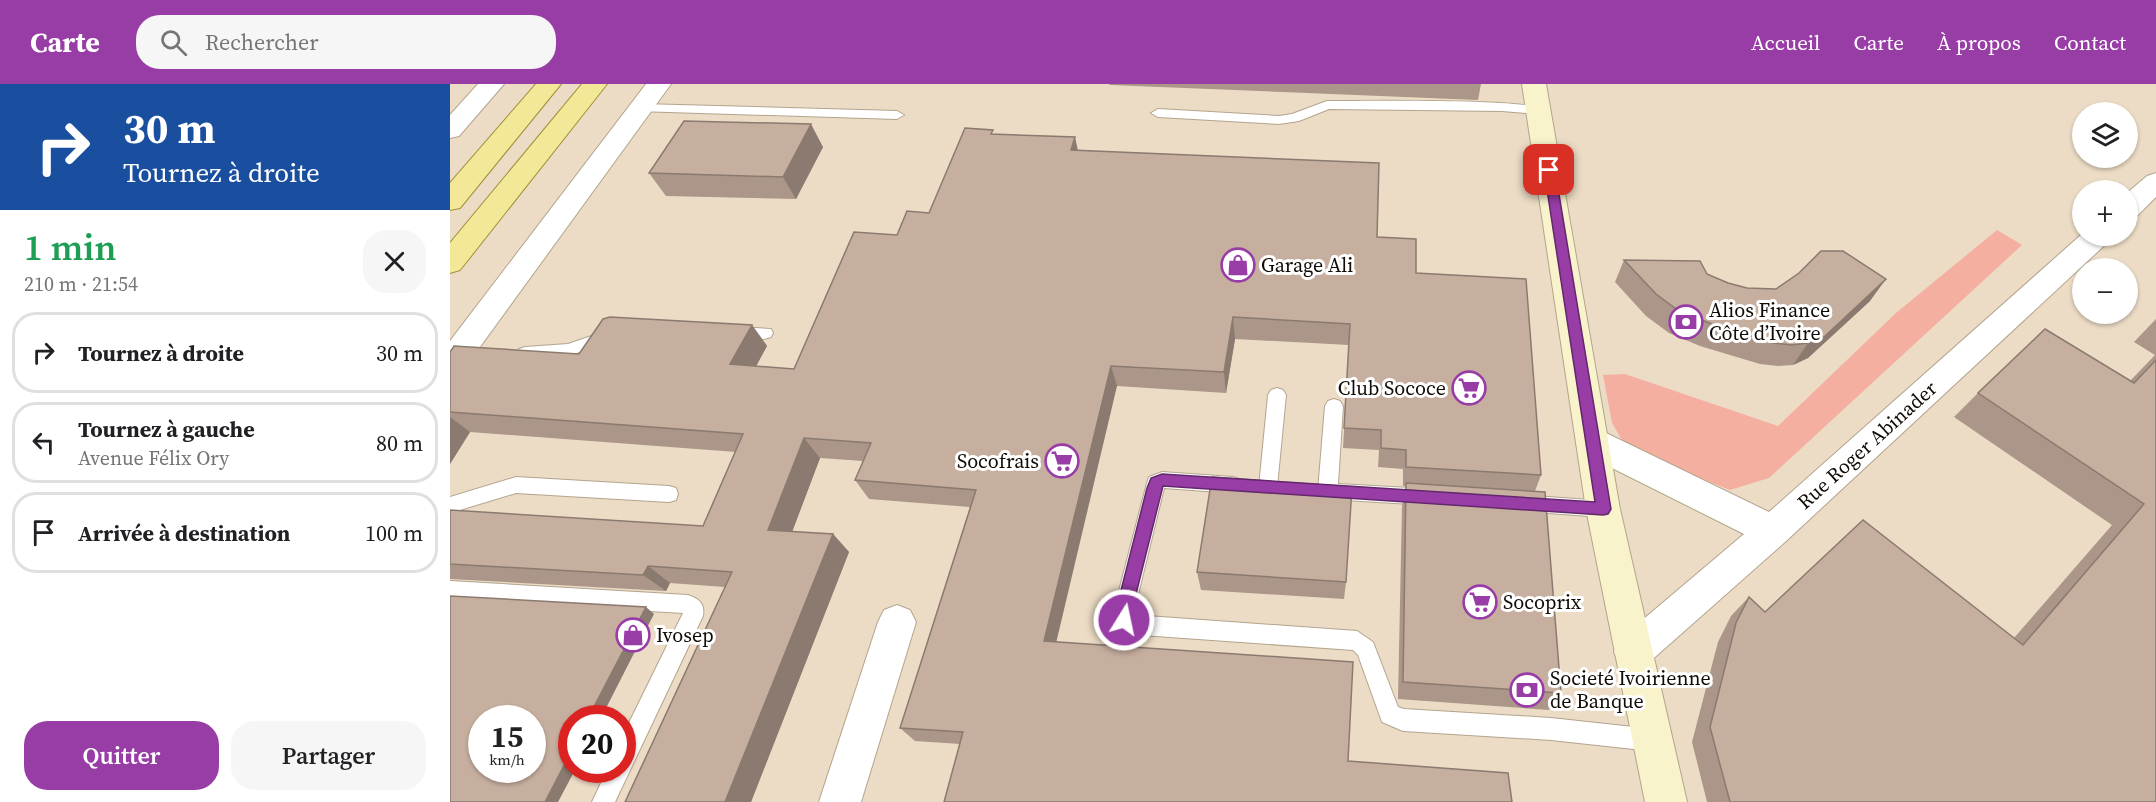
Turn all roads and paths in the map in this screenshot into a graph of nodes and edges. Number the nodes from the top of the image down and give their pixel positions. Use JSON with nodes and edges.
{"nodes":[{"id":1,"x":492,"y":84,"type":"edge"},
{"id":2,"x":549,"y":84,"type":"edge"},
{"id":3,"x":595,"y":84,"type":"edge"},
{"id":4,"x":659,"y":84,"type":"edge"},
{"id":5,"x":1536,"y":97,"type":"edge"},
{"id":6,"x":642,"y":108,"type":"junction"},
{"id":7,"x":1158,"y":113,"type":"dead end"},
{"id":8,"x":897,"y":115,"type":"dead end"},
{"id":9,"x":450,"y":130,"type":"edge"},
{"id":10,"x":2156,"y":182,"type":"edge"},
{"id":11,"x":2138,"y":198,"type":"edge"},
{"id":12,"x":450,"y":201,"type":"edge"},
{"id":13,"x":2086,"y":246,"type":"edge"},
{"id":14,"x":450,"y":263,"type":"edge"},
{"id":15,"x":629,"y":330,"type":"edge"},
{"id":16,"x":720,"y":332,"type":"edge"},
{"id":17,"x":765,"y":333,"type":"dead end"},
{"id":18,"x":510,"y":356,"type":"edge"},
{"id":19,"x":459,"y":362,"type":"edge"},
{"id":20,"x":1277,"y":395,"type":"dead end"},
{"id":21,"x":1334,"y":406,"type":"dead end"},
{"id":22,"x":1592,"y":442,"type":"junction"},
{"id":23,"x":1298,"y":489,"type":"junction"},
{"id":24,"x":669,"y":494,"type":"dead end"},
{"id":25,"x":1443,"y":498,"type":"edge"},
{"id":26,"x":1500,"y":502,"type":"edge"},
{"id":27,"x":450,"y":505,"type":"edge"},
{"id":28,"x":1603,"y":509,"type":"junction"},
{"id":29,"x":1773,"y":531,"type":"junction"},
{"id":30,"x":450,"y":590,"type":"edge"},
{"id":31,"x":897,"y":622,"type":"dead end"},
{"id":32,"x":1633,"y":652,"type":"junction"},
{"id":33,"x":636,"y":733,"type":"edge"},
{"id":34,"x":1652,"y":740,"type":"junction"},
{"id":35,"x":612,"y":783,"type":"edge"},
{"id":36,"x":603,"y":802,"type":"edge"},
{"id":37,"x":840,"y":802,"type":"edge"},
{"id":38,"x":1666,"y":802,"type":"edge"}],
"edges":[{"from":1,"to":9,"type":"street"},
{"from":2,"to":12,"type":"main road"},
{"from":3,"to":14,"type":"main road"},
{"from":4,"to":6,"type":"street"},
{"from":5,"to":7,"type":"lane"},
{"from":5,"to":22,"type":"street"},
{"from":6,"to":8,"type":"lane"},
{"from":6,"to":19,"type":"street"},
{"from":10,"to":11,"type":"street"},
{"from":13,"to":29,"type":"street","name":"Rue Roger Abinader"},
{"from":15,"to":18,"type":"lane"},
{"from":16,"to":17,"type":"lane"},
{"from":20,"to":23,"type":"lane"},
{"from":21,"to":23,"type":"lane"},
{"from":22,"to":28,"type":"street"},
{"from":22,"to":29,"type":"street"},
{"from":23,"to":25,"type":"lane"},
{"from":23,"to":34,"type":"lane"},
{"from":24,"to":27,"type":"lane"},
{"from":26,"to":28,"type":"lane"},
{"from":28,"to":32,"type":"street"},
{"from":29,"to":32,"type":"street","name":"Rue Roger Abinader"},
{"from":30,"to":33,"type":"lane"},
{"from":31,"to":37,"type":"street"},
{"from":32,"to":34,"type":"street"},
{"from":34,"to":38,"type":"street"},
{"from":35,"to":36,"type":"lane"}]}
